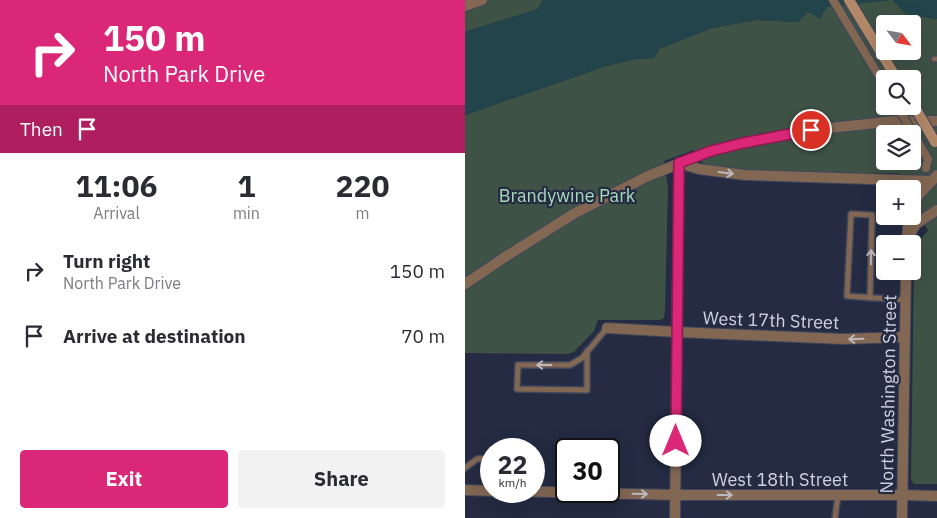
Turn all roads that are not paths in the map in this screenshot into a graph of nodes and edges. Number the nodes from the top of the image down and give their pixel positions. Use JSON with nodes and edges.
{"nodes":[{"id":1,"x":482,"y":0,"type":"edge"},
{"id":2,"x":833,"y":0,"type":"edge"},
{"id":3,"x":849,"y":0,"type":"edge"},
{"id":4,"x":465,"y":6,"type":"edge"},
{"id":5,"x":892,"y":70,"type":"edge"},
{"id":6,"x":876,"y":71,"type":"edge"},
{"id":7,"x":902,"y":115,"type":"edge"},
{"id":8,"x":919,"y":115,"type":"edge"},
{"id":9,"x":937,"y":121,"type":"edge"},
{"id":10,"x":936,"y":143,"type":"edge"},
{"id":11,"x":679,"y":163,"type":"junction"},
{"id":12,"x":926,"y":168,"type":"dead end"},
{"id":13,"x":935,"y":178,"type":"edge"},
{"id":14,"x":921,"y":193,"type":"edge"},
{"id":15,"x":937,"y":210,"type":"edge"},
{"id":16,"x":921,"y":216,"type":"edge"},
{"id":17,"x":937,"y":217,"type":"edge"},
{"id":18,"x":921,"y":219,"type":"edge"},
{"id":19,"x":906,"y":280,"type":"edge"},
{"id":20,"x":465,"y":284,"type":"edge"},
{"id":21,"x":870,"y":298,"type":"junction"},
{"id":22,"x":906,"y":300,"type":"junction"},
{"id":23,"x":607,"y":328,"type":"joint"},
{"id":24,"x":677,"y":332,"type":"junction"},
{"id":25,"x":905,"y":337,"type":"junction"},
{"id":26,"x":587,"y":351,"type":"junction"},
{"id":27,"x":480,"y":459,"type":"edge"},
{"id":28,"x":465,"y":460,"type":"edge"},
{"id":29,"x":471,"y":464,"type":"junction"},
{"id":30,"x":465,"y":468,"type":"edge"},
{"id":31,"x":465,"y":490,"type":"edge"},
{"id":32,"x":480,"y":491,"type":"edge"},
{"id":33,"x":545,"y":492,"type":"edge"},
{"id":34,"x":676,"y":495,"type":"junction"},
{"id":35,"x":838,"y":495,"type":"junction"},
{"id":36,"x":902,"y":495,"type":"junction"},
{"id":37,"x":937,"y":496,"type":"edge"},
{"id":38,"x":675,"y":518,"type":"edge"},
{"id":39,"x":835,"y":518,"type":"edge"},
{"id":40,"x":902,"y":518,"type":"edge"}],
"edges":[{"from":1,"to":4,"type":"street"},
{"from":2,"to":6,"type":"street"},
{"from":3,"to":5,"type":"main road"},
{"from":7,"to":12,"type":"street","bridge":true},
{"from":8,"to":10,"type":"main road","bridge":true},
{"from":9,"to":11,"type":"street"},
{"from":11,"to":13,"type":"street","one_way":true},
{"from":11,"to":20,"type":"street"},
{"from":11,"to":24,"type":"street"},
{"from":13,"to":14,"type":"street"},
{"from":15,"to":16,"type":"street"},
{"from":17,"to":18,"type":"street"},
{"from":19,"to":22,"type":"street","name":"North Washington Street"},
{"from":21,"to":21,"type":"lane","one_way":true},
{"from":21,"to":22,"type":"lane"},
{"from":22,"to":25,"type":"street","name":"North Washington Street"},
{"from":23,"to":24,"type":"street","name":"West 17th Street"},
{"from":23,"to":26,"type":"lane"},
{"from":25,"to":24,"type":"street","name":"West 17th Street","one_way":true},
{"from":24,"to":34,"type":"street"},
{"from":25,"to":36,"type":"street","name":"North Washington Street"},
{"from":26,"to":26,"type":"lane","one_way":true},
{"from":27,"to":29,"type":"lane"},
{"from":28,"to":29,"type":"lane"},
{"from":29,"to":30,"type":"lane"},
{"from":31,"to":32,"type":"street"},
{"from":33,"to":34,"type":"street","name":"West 18th Street","one_way":true},
{"from":34,"to":35,"type":"street","name":"West 18th Street","one_way":true},
{"from":34,"to":38,"type":"street"},
{"from":35,"to":36,"type":"street","name":"West 18th Street"},
{"from":35,"to":39,"type":"lane"},
{"from":36,"to":37,"type":"street","name":"West 18th Street"},
{"from":36,"to":40,"type":"street","name":"North Washington Street"}]}
